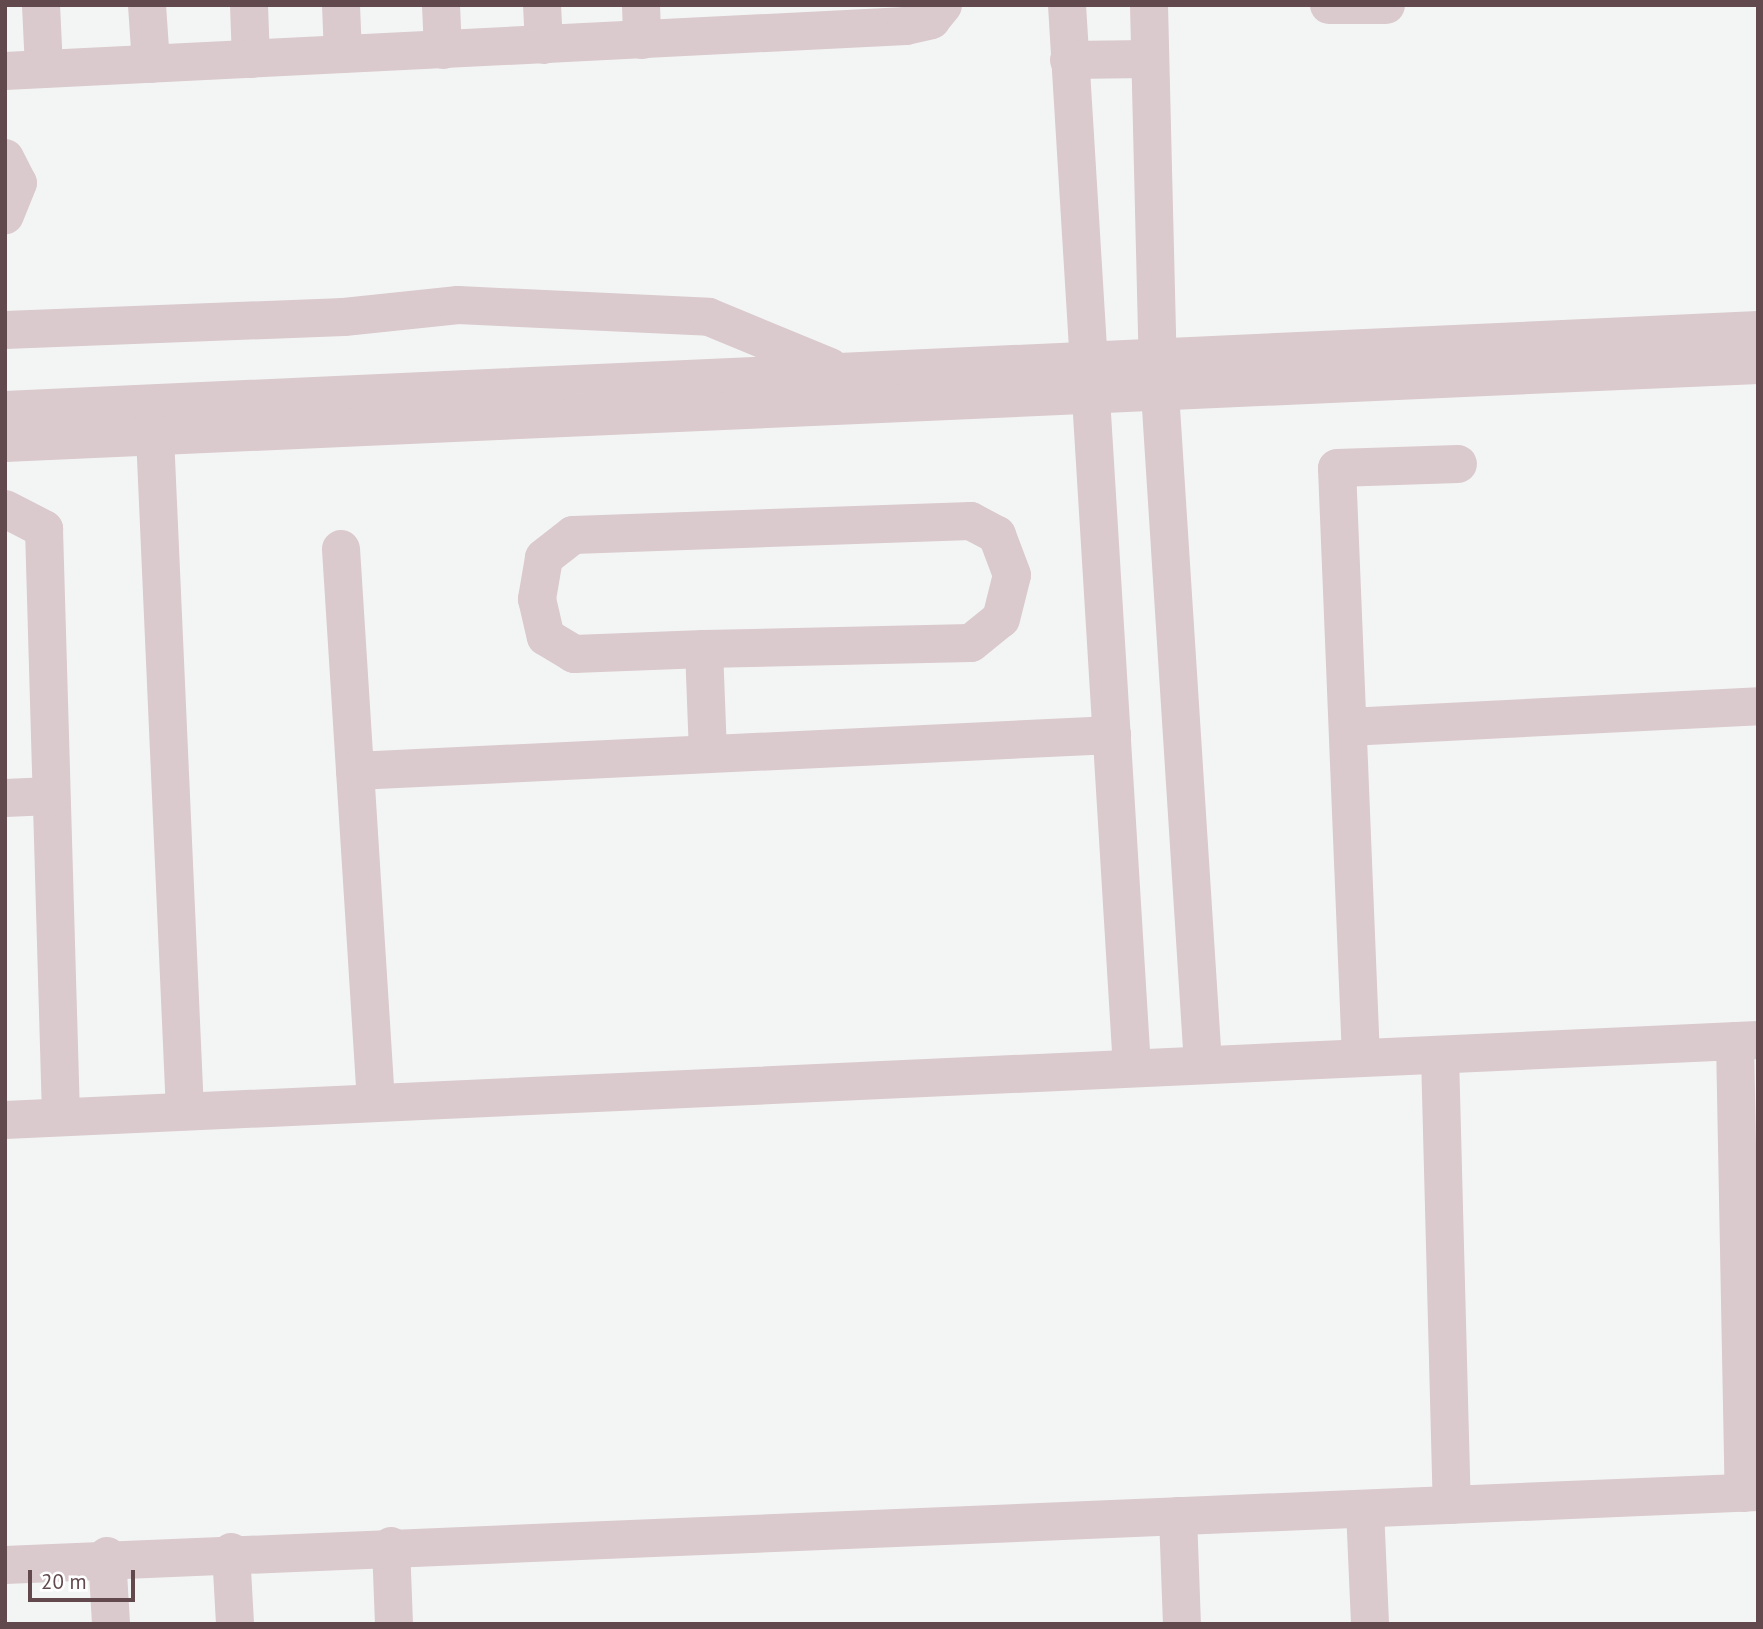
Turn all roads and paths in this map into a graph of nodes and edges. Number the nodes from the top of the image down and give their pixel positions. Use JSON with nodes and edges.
{"nodes":[{"id":1,"x":41,"y":5,"type":"edge"},
{"id":2,"x":147,"y":5,"type":"edge"},
{"id":3,"x":249,"y":5,"type":"edge"},
{"id":4,"x":341,"y":5,"type":"edge"},
{"id":5,"x":441,"y":5,"type":"edge"},
{"id":6,"x":542,"y":5,"type":"edge"},
{"id":7,"x":943,"y":5,"type":"edge"},
{"id":8,"x":1067,"y":5,"type":"edge"},
{"id":9,"x":1149,"y":5,"type":"edge"},
{"id":10,"x":1329,"y":5,"type":"edge"},
{"id":11,"x":1386,"y":5,"type":"edge"},
{"id":12,"x":845,"y":18,"type":"edge"},
{"id":13,"x":745,"y":20,"type":"edge"},
{"id":14,"x":642,"y":23,"type":"edge"},
{"id":15,"x":544,"y":44,"type":"junction"},
{"id":16,"x":443,"y":50,"type":"junction"},
{"id":17,"x":343,"y":54,"type":"junction"},
{"id":18,"x":251,"y":59,"type":"junction"},
{"id":19,"x":1149,"y":59,"type":"junction"},
{"id":20,"x":1069,"y":60,"type":"junction"},
{"id":21,"x":151,"y":64,"type":"junction"},
{"id":22,"x":44,"y":69,"type":"junction"},
{"id":23,"x":5,"y":71,"type":"edge"},
{"id":24,"x":5,"y":158,"type":"edge"},
{"id":25,"x":5,"y":216,"type":"edge"},
{"id":26,"x":5,"y":330,"type":"edge"},
{"id":27,"x":1758,"y":330,"type":"edge"},
{"id":28,"x":1090,"y":359,"type":"junction"},
{"id":29,"x":1758,"y":365,"type":"edge"},
{"id":30,"x":836,"y":369,"type":"junction"},
{"id":31,"x":1160,"y":377,"type":"junction"},
{"id":32,"x":1092,"y":399,"type":"junction"},
{"id":33,"x":5,"y":410,"type":"edge"},
{"id":34,"x":155,"y":421,"type":"junction"},
{"id":35,"x":5,"y":443,"type":"edge"},
{"id":36,"x":1458,"y":464,"type":"dead end"},
{"id":37,"x":5,"y":509,"type":"edge"},
{"id":38,"x":341,"y":549,"type":"dead end"},
{"id":39,"x":704,"y":649,"type":"junction"},
{"id":40,"x":1758,"y":706,"type":"edge"},
{"id":41,"x":1348,"y":727,"type":"junction"},
{"id":42,"x":1112,"y":735,"type":"junction"},
{"id":43,"x":708,"y":754,"type":"junction"},
{"id":44,"x":355,"y":771,"type":"junction"},
{"id":45,"x":51,"y":796,"type":"junction"},
{"id":46,"x":5,"y":798,"type":"edge"},
{"id":47,"x":1746,"y":1040,"type":"edge"},
{"id":48,"x":1440,"y":1055,"type":"junction"},
{"id":49,"x":1361,"y":1058,"type":"junction"},
{"id":50,"x":1203,"y":1065,"type":"junction"},
{"id":51,"x":1132,"y":1068,"type":"junction"},
{"id":52,"x":376,"y":1102,"type":"junction"},
{"id":53,"x":185,"y":1111,"type":"junction"},
{"id":54,"x":61,"y":1117,"type":"junction"},
{"id":55,"x":5,"y":1119,"type":"edge"},
{"id":56,"x":1751,"y":1493,"type":"edge"},
{"id":57,"x":1452,"y":1505,"type":"junction"},
{"id":58,"x":1365,"y":1509,"type":"junction"},
{"id":59,"x":1178,"y":1516,"type":"junction"},
{"id":60,"x":391,"y":1546,"type":"junction"},
{"id":61,"x":231,"y":1552,"type":"junction"},
{"id":62,"x":107,"y":1556,"type":"junction"},
{"id":63,"x":5,"y":1565,"type":"edge"},
{"id":64,"x":111,"y":1624,"type":"edge"},
{"id":65,"x":235,"y":1624,"type":"edge"},
{"id":66,"x":394,"y":1624,"type":"edge"},
{"id":67,"x":1182,"y":1624,"type":"edge"},
{"id":68,"x":1370,"y":1624,"type":"edge"}],
"edges":[{"from":1,"to":22,"type":"lane"},
{"from":2,"to":21,"type":"lane"},
{"from":3,"to":18,"type":"lane"},
{"from":4,"to":17,"type":"lane"},
{"from":5,"to":16,"type":"lane"},
{"from":6,"to":15,"type":"lane"},
{"from":7,"to":12,"type":"lane"},
{"from":8,"to":20,"type":"lane"},
{"from":9,"to":19,"type":"lane"},
{"from":10,"to":11,"type":"lane"},
{"from":12,"to":13,"type":"lane"},
{"from":13,"to":14,"type":"lane"},
{"from":14,"to":15,"type":"lane"},
{"from":15,"to":16,"type":"lane"},
{"from":16,"to":17,"type":"lane"},
{"from":17,"to":18,"type":"lane"},
{"from":18,"to":21,"type":"lane"},
{"from":19,"to":20,"type":"lane"},
{"from":19,"to":31,"type":"lane"},
{"from":20,"to":28,"type":"lane"},
{"from":21,"to":22,"type":"lane"},
{"from":22,"to":23,"type":"lane"},
{"from":24,"to":25,"type":"lane"},
{"from":26,"to":30,"type":"lane"},
{"from":27,"to":31,"type":"lane"},
{"from":28,"to":30,"type":"lane"},
{"from":28,"to":31,"type":"lane"},
{"from":28,"to":32,"type":"lane"},
{"from":29,"to":31,"type":"lane"},
{"from":30,"to":34,"type":"lane"},
{"from":31,"to":32,"type":"lane"},
{"from":31,"to":50,"type":"lane"},
{"from":32,"to":34,"type":"lane"},
{"from":32,"to":42,"type":"lane"},
{"from":33,"to":34,"type":"lane"},
{"from":34,"to":35,"type":"lane"},
{"from":34,"to":53,"type":"lane"},
{"from":36,"to":41,"type":"lane"},
{"from":37,"to":45,"type":"lane"},
{"from":38,"to":44,"type":"lane"},
{"from":39,"to":39,"type":"lane"},
{"from":39,"to":43,"type":"lane"},
{"from":40,"to":41,"type":"lane"},
{"from":41,"to":49,"type":"lane"},
{"from":42,"to":43,"type":"lane"},
{"from":42,"to":51,"type":"lane"},
{"from":43,"to":44,"type":"lane"},
{"from":44,"to":52,"type":"lane"},
{"from":45,"to":46,"type":"lane"},
{"from":45,"to":54,"type":"lane"},
{"from":47,"to":48,"type":"lane"},
{"from":47,"to":56,"type":"lane"},
{"from":48,"to":49,"type":"lane"},
{"from":48,"to":57,"type":"lane"},
{"from":49,"to":50,"type":"lane"},
{"from":50,"to":51,"type":"lane"},
{"from":51,"to":52,"type":"lane"},
{"from":52,"to":53,"type":"lane"},
{"from":53,"to":54,"type":"lane"},
{"from":54,"to":55,"type":"lane"},
{"from":56,"to":57,"type":"lane"},
{"from":57,"to":58,"type":"lane"},
{"from":58,"to":59,"type":"lane"},
{"from":58,"to":68,"type":"lane"},
{"from":59,"to":60,"type":"lane"},
{"from":59,"to":67,"type":"lane"},
{"from":60,"to":61,"type":"lane"},
{"from":60,"to":66,"type":"lane"},
{"from":61,"to":62,"type":"lane"},
{"from":61,"to":65,"type":"lane"},
{"from":62,"to":63,"type":"lane"},
{"from":62,"to":64,"type":"lane"}]}
